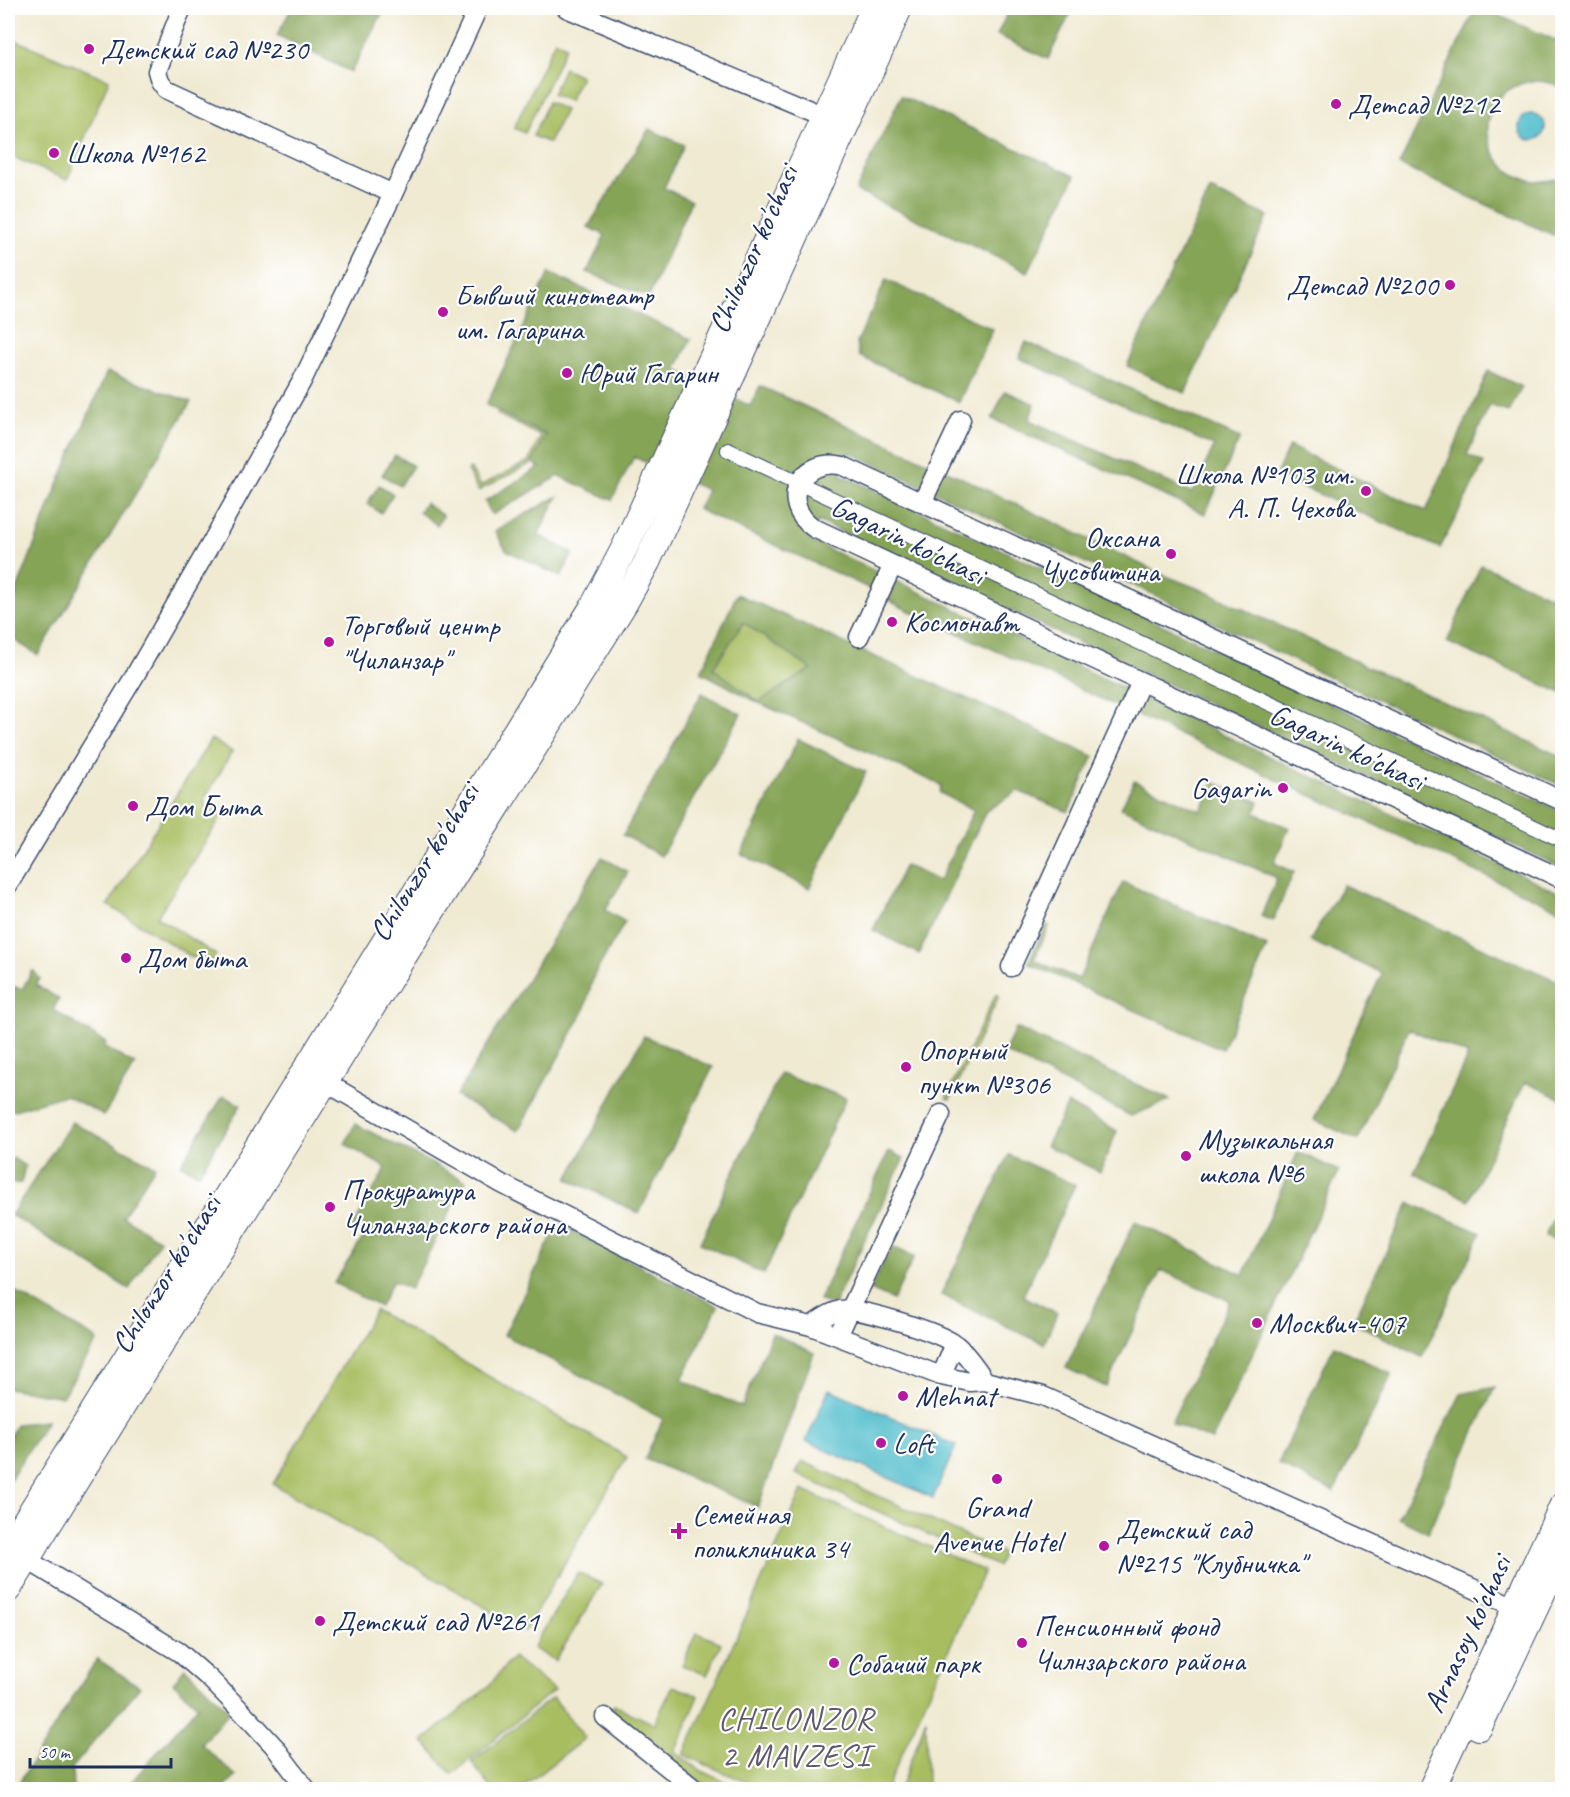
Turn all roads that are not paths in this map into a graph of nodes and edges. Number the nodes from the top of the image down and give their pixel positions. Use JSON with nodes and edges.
{"nodes":[{"id":1,"x":182,"y":8,"type":"edge"},
{"id":2,"x":478,"y":8,"type":"edge"},
{"id":3,"x":566,"y":8,"type":"edge"},
{"id":4,"x":873,"y":8,"type":"edge"},
{"id":5,"x":899,"y":8,"type":"edge"},
{"id":6,"x":834,"y":120,"type":"junction"},
{"id":7,"x":393,"y":194,"type":"junction"},
{"id":8,"x":962,"y":420,"type":"dead end"},
{"id":9,"x":728,"y":450,"type":"dead end"},
{"id":10,"x":799,"y":483,"type":"junction"},
{"id":11,"x":922,"y":503,"type":"junction"},
{"id":12,"x":893,"y":565,"type":"junction"},
{"id":13,"x":859,"y":637,"type":"dead end"},
{"id":14,"x":1141,"y":682,"type":"junction"},
{"id":15,"x":1563,"y":801,"type":"edge"},
{"id":16,"x":1563,"y":840,"type":"edge"},
{"id":17,"x":1563,"y":879,"type":"edge"},
{"id":18,"x":8,"y":885,"type":"edge"},
{"id":19,"x":1011,"y":967,"type":"dead end"},
{"id":20,"x":316,"y":1076,"type":"junction"},
{"id":21,"x":941,"y":1114,"type":"dead end"},
{"id":22,"x":851,"y":1312,"type":"junction"},
{"id":23,"x":811,"y":1326,"type":"junction"},
{"id":24,"x":838,"y":1336,"type":"junction"},
{"id":25,"x":955,"y":1344,"type":"junction"},
{"id":26,"x":941,"y":1376,"type":"junction"},
{"id":27,"x":985,"y":1381,"type":"junction"},
{"id":28,"x":1563,"y":1507,"type":"edge"},
{"id":29,"x":1563,"y":1551,"type":"edge"},
{"id":30,"x":14,"y":1552,"type":"edge"},
{"id":31,"x":8,"y":1589,"type":"edge"},
{"id":32,"x":1525,"y":1611,"type":"junction"},
{"id":33,"x":605,"y":1717,"type":"dead end"},
{"id":34,"x":307,"y":1790,"type":"edge"},
{"id":35,"x":696,"y":1790,"type":"edge"},
{"id":36,"x":1431,"y":1790,"type":"edge"},
{"id":37,"x":1449,"y":1790,"type":"edge"}],
"edges":[{"from":1,"to":7,"type":"street"},
{"from":2,"to":7,"type":"street"},
{"from":3,"to":6,"type":"street"},
{"from":4,"to":6,"type":"main road","name":"Chilonzor ko'chasi"},
{"from":5,"to":6,"type":"main road","name":"Chilonzor ko'chasi"},
{"from":6,"to":20,"type":"main road","name":"Chilonzor ko'chasi"},
{"from":7,"to":18,"type":"street"},
{"from":8,"to":11,"type":"street"},
{"from":9,"to":10,"type":"street"},
{"from":10,"to":11,"type":"street","name":"Gagarin ko'chasi"},
{"from":10,"to":12,"type":"street","name":"Gagarin ko'chasi"},
{"from":10,"to":16,"type":"street"},
{"from":11,"to":15,"type":"street","name":"Gagarin ko'chasi"},
{"from":12,"to":13,"type":"street"},
{"from":12,"to":14,"type":"street","name":"Gagarin ko'chasi"},
{"from":14,"to":17,"type":"street","name":"Gagarin ko'chasi"},
{"from":14,"to":19,"type":"street"},
{"from":20,"to":23,"type":"street"},
{"from":20,"to":30,"type":"main road","name":"Chilonzor ko'chasi"},
{"from":21,"to":22,"type":"street"},
{"from":22,"to":23,"type":"street"},
{"from":22,"to":24,"type":"street"},
{"from":22,"to":25,"type":"street"},
{"from":23,"to":24,"type":"street"},
{"from":24,"to":26,"type":"street"},
{"from":25,"to":26,"type":"street"},
{"from":25,"to":27,"type":"street"},
{"from":26,"to":27,"type":"street"},
{"from":27,"to":32,"type":"street"},
{"from":28,"to":32,"type":"main road","name":"Arnasoy ko'chasi"},
{"from":29,"to":32,"type":"main road","name":"Arnasoy ko'chasi"},
{"from":30,"to":31,"type":"main road","name":"Chilonzor ko'chasi"},
{"from":30,"to":34,"type":"street"},
{"from":32,"to":36,"type":"main road","name":"Arnasoy ko'chasi"},
{"from":32,"to":37,"type":"main road","name":"Arnasoy ko'chasi"},
{"from":33,"to":35,"type":"street"}]}
